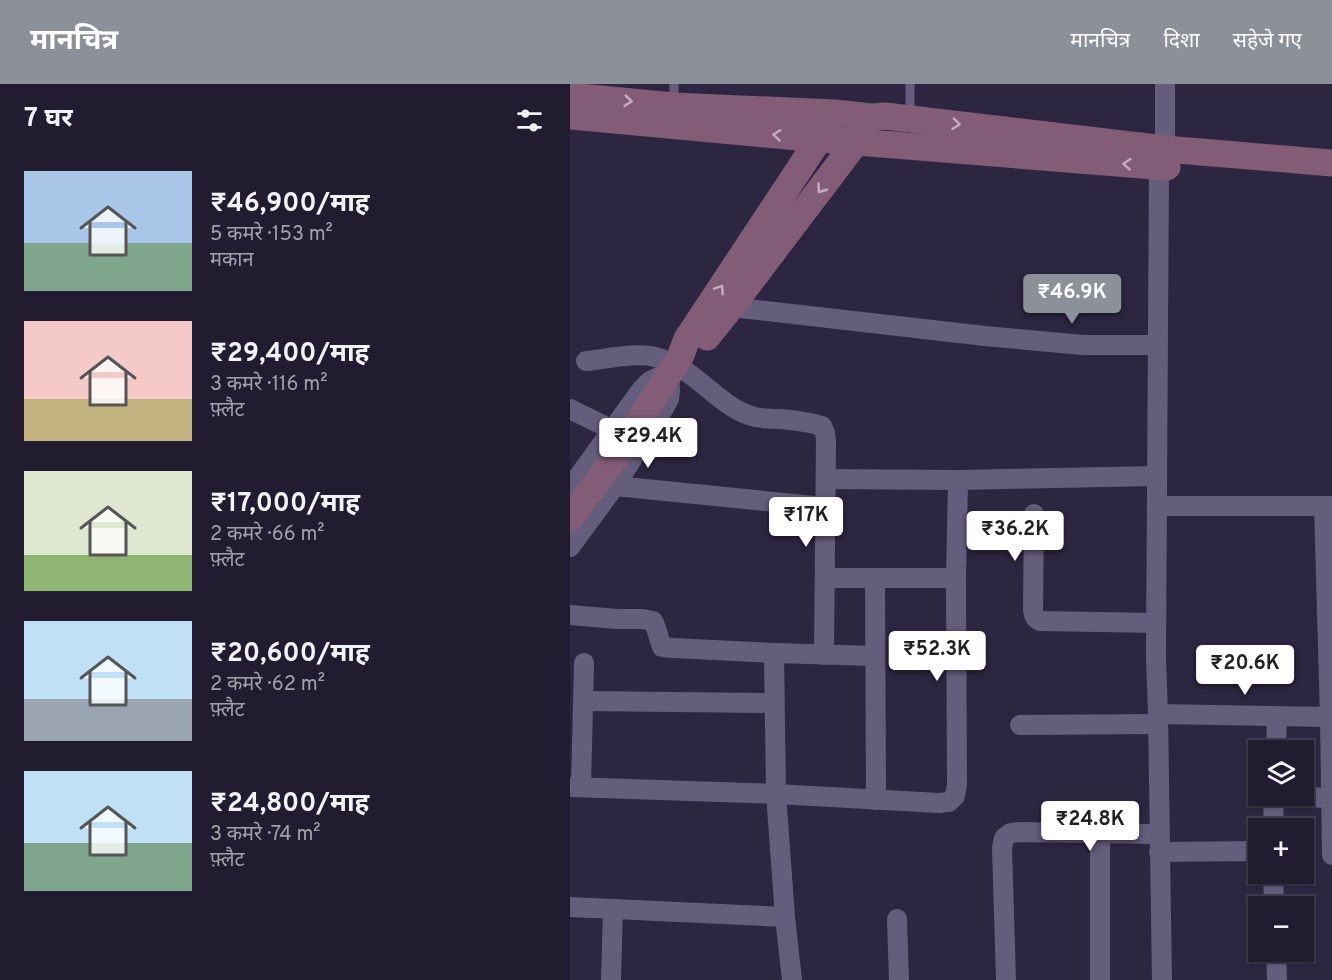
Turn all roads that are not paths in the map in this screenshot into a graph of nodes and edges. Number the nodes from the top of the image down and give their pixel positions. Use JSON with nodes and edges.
{"nodes":[{"id":1,"x":910,"y":84,"type":"edge"},
{"id":2,"x":1165,"y":84,"type":"edge"},
{"id":3,"x":674,"y":95,"type":"edge"},
{"id":4,"x":571,"y":98,"type":"edge"},
{"id":5,"x":835,"y":113,"type":"junction"},
{"id":6,"x":872,"y":117,"type":"junction"},
{"id":7,"x":910,"y":132,"type":"junction"},
{"id":8,"x":819,"y":139,"type":"junction"},
{"id":9,"x":856,"y":142,"type":"junction"},
{"id":10,"x":1162,"y":158,"type":"junction"},
{"id":11,"x":1332,"y":163,"type":"edge"},
{"id":12,"x":1332,"y":180,"type":"edge"},
{"id":13,"x":731,"y":307,"type":"junction"},
{"id":14,"x":1158,"y":345,"type":"junction"},
{"id":15,"x":586,"y":361,"type":"dead end"},
{"id":16,"x":675,"y":364,"type":"junction"},
{"id":17,"x":570,"y":409,"type":"edge"},
{"id":18,"x":613,"y":430,"type":"junction"},
{"id":19,"x":1157,"y":476,"type":"junction"},
{"id":20,"x":826,"y":479,"type":"junction"},
{"id":21,"x":958,"y":480,"type":"junction"},
{"id":22,"x":615,"y":486,"type":"junction"},
{"id":23,"x":570,"y":488,"type":"edge"},
{"id":24,"x":1157,"y":506,"type":"junction"},
{"id":25,"x":1328,"y":506,"type":"edge"},
{"id":26,"x":825,"y":507,"type":"junction"},
{"id":27,"x":1034,"y":514,"type":"dead end"},
{"id":28,"x":570,"y":518,"type":"edge"},
{"id":29,"x":570,"y":547,"type":"edge"},
{"id":30,"x":825,"y":578,"type":"junction"},
{"id":31,"x":875,"y":578,"type":"junction"},
{"id":32,"x":956,"y":578,"type":"junction"},
{"id":33,"x":570,"y":615,"type":"edge"},
{"id":34,"x":1156,"y":623,"type":"junction"},
{"id":35,"x":774,"y":654,"type":"junction"},
{"id":36,"x":824,"y":655,"type":"junction"},
{"id":37,"x":875,"y":656,"type":"junction"},
{"id":38,"x":584,"y":663,"type":"dead end"},
{"id":39,"x":583,"y":701,"type":"junction"},
{"id":40,"x":774,"y":703,"type":"junction"},
{"id":41,"x":1278,"y":716,"type":"junction"},
{"id":42,"x":1330,"y":717,"type":"junction"},
{"id":43,"x":1158,"y":719,"type":"junction"},
{"id":44,"x":1020,"y":724,"type":"dead end"},
{"id":45,"x":1277,"y":740,"type":"edge"},
{"id":46,"x":575,"y":787,"type":"edge"},
{"id":47,"x":776,"y":794,"type":"junction"},
{"id":48,"x":1314,"y":797,"type":"edge"},
{"id":49,"x":1331,"y":798,"type":"edge"},
{"id":50,"x":876,"y":800,"type":"junction"},
{"id":51,"x":1100,"y":834,"type":"junction"},
{"id":52,"x":1159,"y":843,"type":"junction"},
{"id":53,"x":1248,"y":850,"type":"edge"},
{"id":54,"x":1332,"y":855,"type":"edge"},
{"id":55,"x":570,"y":907,"type":"edge"},
{"id":56,"x":613,"y":909,"type":"junction"},
{"id":57,"x":786,"y":917,"type":"junction"},
{"id":58,"x":897,"y":919,"type":"dead end"},
{"id":59,"x":1276,"y":962,"type":"edge"},
{"id":60,"x":611,"y":980,"type":"edge"},
{"id":61,"x":792,"y":980,"type":"edge"},
{"id":62,"x":899,"y":980,"type":"edge"},
{"id":63,"x":1006,"y":980,"type":"edge"},
{"id":64,"x":1100,"y":980,"type":"edge"},
{"id":65,"x":1162,"y":980,"type":"edge"},
{"id":66,"x":1276,"y":980,"type":"edge"}],
"edges":[{"from":1,"to":7,"type":"lane"},
{"from":2,"to":10,"type":"street"},
{"from":4,"to":3,"type":"main road","one_way":true},
{"from":3,"to":5,"type":"main road"},
{"from":8,"to":4,"type":"main road","one_way":true},
{"from":5,"to":6,"type":"main road"},
{"from":5,"to":8,"type":"main road"},
{"from":6,"to":7,"type":"main road"},
{"from":6,"to":9,"type":"main road"},
{"from":7,"to":9,"type":"main road"},
{"from":7,"to":10,"type":"main road"},
{"from":8,"to":9,"type":"main road"},
{"from":16,"to":8,"type":"main road","one_way":true},
{"from":9,"to":13,"type":"main road","one_way":true},
{"from":10,"to":11,"type":"main road"},
{"from":10,"to":12,"type":"main road"},
{"from":10,"to":14,"type":"street"},
{"from":13,"to":14,"type":"street"},
{"from":13,"to":16,"type":"main road"},
{"from":14,"to":19,"type":"street"},
{"from":15,"to":16,"type":"street"},
{"from":16,"to":18,"type":"street"},
{"from":16,"to":20,"type":"street"},
{"from":16,"to":22,"type":"street"},
{"from":16,"to":28,"type":"main road"},
{"from":17,"to":18,"type":"street"},
{"from":18,"to":23,"type":"street"},
{"from":19,"to":21,"type":"street"},
{"from":19,"to":24,"type":"street"},
{"from":20,"to":21,"type":"street"},
{"from":20,"to":26,"type":"street"},
{"from":21,"to":32,"type":"street"},
{"from":22,"to":26,"type":"street"},
{"from":22,"to":29,"type":"street"},
{"from":24,"to":25,"type":"street"},
{"from":24,"to":34,"type":"street"},
{"from":25,"to":42,"type":"street"},
{"from":26,"to":30,"type":"street"},
{"from":27,"to":34,"type":"street"},
{"from":30,"to":31,"type":"street"},
{"from":30,"to":36,"type":"street"},
{"from":31,"to":32,"type":"street"},
{"from":31,"to":37,"type":"street"},
{"from":32,"to":50,"type":"street"},
{"from":33,"to":35,"type":"street"},
{"from":34,"to":43,"type":"street"},
{"from":35,"to":36,"type":"street"},
{"from":35,"to":40,"type":"street"},
{"from":36,"to":37,"type":"street"},
{"from":37,"to":50,"type":"street"},
{"from":38,"to":39,"type":"street"},
{"from":39,"to":40,"type":"street"},
{"from":39,"to":46,"type":"street"},
{"from":40,"to":47,"type":"street"},
{"from":41,"to":42,"type":"street"},
{"from":41,"to":43,"type":"street"},
{"from":41,"to":45,"type":"street"},
{"from":42,"to":49,"type":"street"},
{"from":43,"to":44,"type":"street"},
{"from":43,"to":52,"type":"street"},
{"from":46,"to":47,"type":"street"},
{"from":47,"to":50,"type":"street"},
{"from":47,"to":57,"type":"street"},
{"from":48,"to":49,"type":"street"},
{"from":49,"to":54,"type":"street"},
{"from":51,"to":52,"type":"street"},
{"from":51,"to":63,"type":"street"},
{"from":51,"to":64,"type":"street"},
{"from":52,"to":53,"type":"street"},
{"from":52,"to":65,"type":"street"},
{"from":55,"to":56,"type":"street"},
{"from":56,"to":57,"type":"street"},
{"from":56,"to":60,"type":"street"},
{"from":57,"to":61,"type":"street"},
{"from":58,"to":62,"type":"street"},
{"from":59,"to":66,"type":"street"}]}
